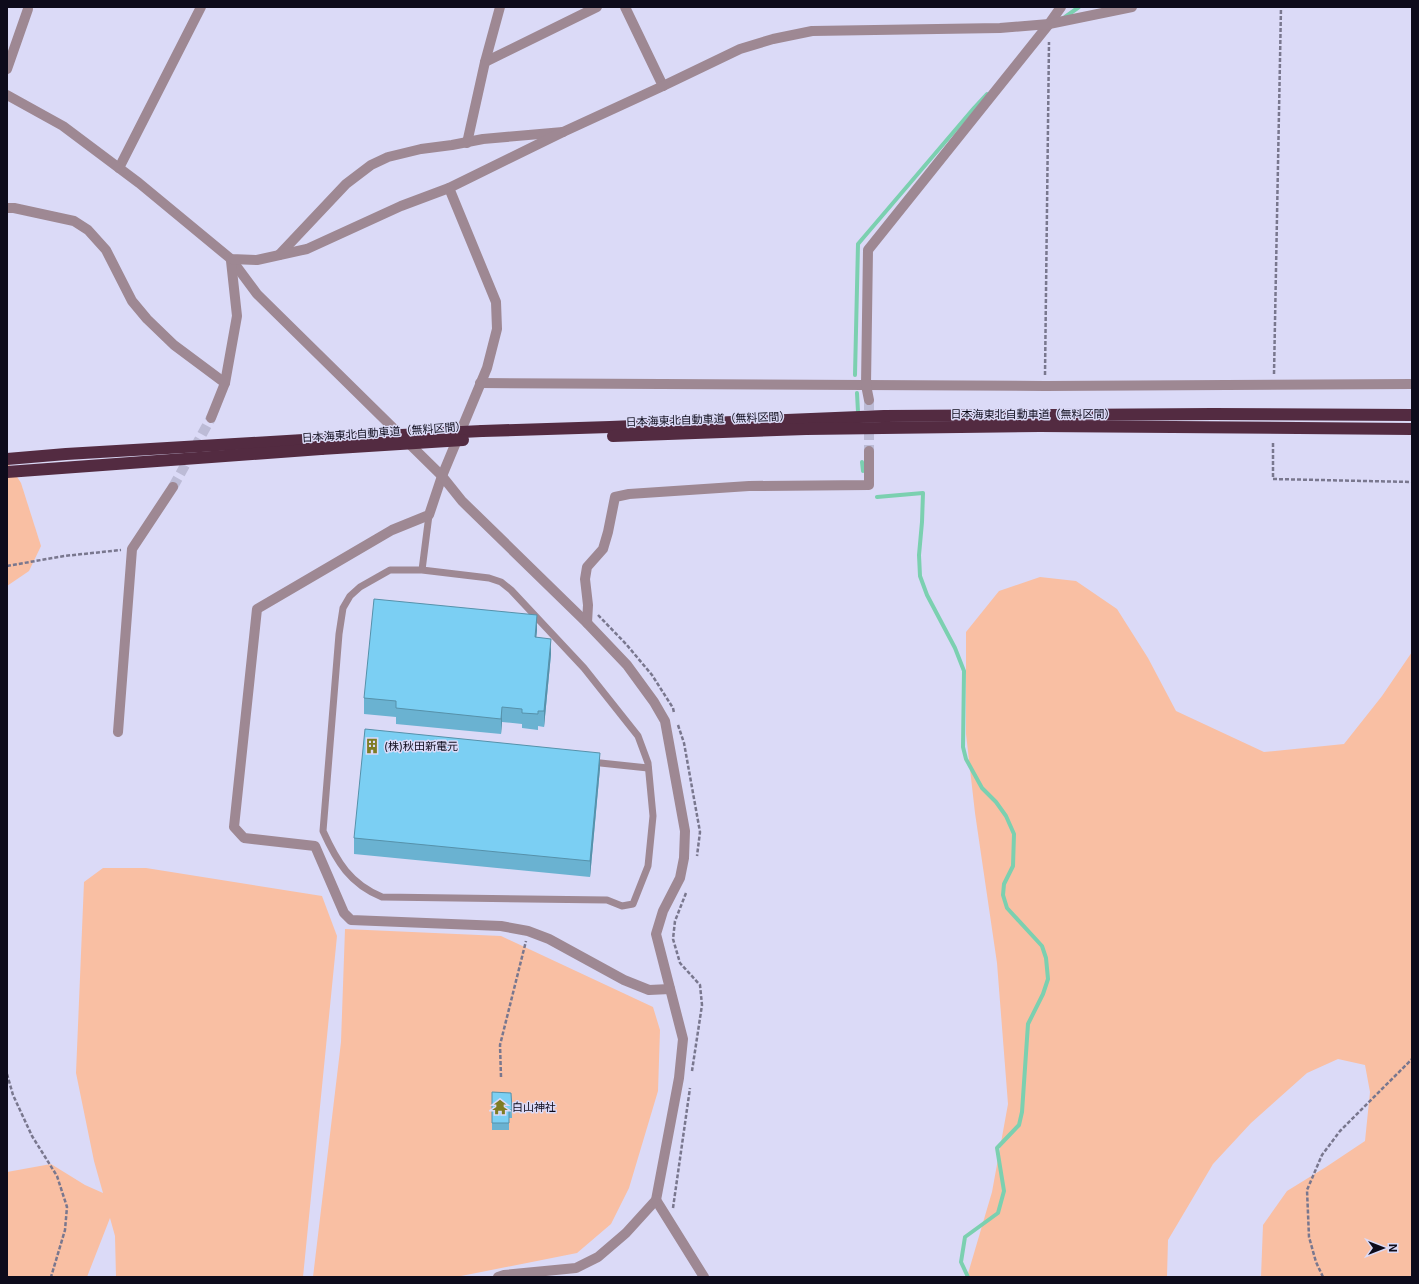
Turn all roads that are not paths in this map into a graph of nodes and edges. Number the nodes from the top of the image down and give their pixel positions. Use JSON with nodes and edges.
{"nodes":[{"id":1,"x":201,"y":7,"type":"edge"},
{"id":2,"x":500,"y":7,"type":"edge"},
{"id":3,"x":597,"y":7,"type":"edge"},
{"id":4,"x":625,"y":7,"type":"edge"},
{"id":5,"x":1061,"y":7,"type":"edge"},
{"id":6,"x":1132,"y":7,"type":"edge"},
{"id":7,"x":28,"y":9,"type":"dead end"},
{"id":8,"x":1049,"y":24,"type":"junction"},
{"id":9,"x":485,"y":62,"type":"junction"},
{"id":10,"x":7,"y":69,"type":"edge"},
{"id":11,"x":663,"y":86,"type":"junction"},
{"id":12,"x":7,"y":95,"type":"edge"},
{"id":13,"x":563,"y":132,"type":"junction"},
{"id":14,"x":467,"y":143,"type":"junction"},
{"id":15,"x":119,"y":168,"type":"junction"},
{"id":16,"x":449,"y":188,"type":"junction"},
{"id":17,"x":7,"y":208,"type":"edge"},
{"id":18,"x":279,"y":255,"type":"junction"},
{"id":19,"x":231,"y":259,"type":"junction"},
{"id":20,"x":225,"y":383,"type":"junction"},
{"id":21,"x":480,"y":383,"type":"junction"},
{"id":22,"x":1412,"y":384,"type":"edge"},
{"id":23,"x":866,"y":385,"type":"junction"},
{"id":24,"x":869,"y":400,"type":"tunnel mouth"},
{"id":25,"x":1412,"y":416,"type":"edge"},
{"id":26,"x":211,"y":418,"type":"tunnel mouth"},
{"id":27,"x":1412,"y":429,"type":"edge"},
{"id":28,"x":482,"y":435,"type":"junction"},
{"id":29,"x":321,"y":444,"type":"junction"},
{"id":30,"x":869,"y":451,"type":"tunnel mouth"},
{"id":31,"x":7,"y":459,"type":"edge"},
{"id":32,"x":7,"y":472,"type":"edge"},
{"id":33,"x":442,"y":476,"type":"junction"},
{"id":34,"x":172,"y":487,"type":"tunnel mouth"},
{"id":35,"x":429,"y":515,"type":"junction"},
{"id":36,"x":422,"y":570,"type":"junction"},
{"id":37,"x":587,"y":624,"type":"junction"},
{"id":38,"x":118,"y":732,"type":"dead end"},
{"id":39,"x":586,"y":761,"type":"edge"},
{"id":40,"x":648,"y":768,"type":"junction"},
{"id":41,"x":670,"y":989,"type":"junction"},
{"id":42,"x":656,"y":1200,"type":"junction"},
{"id":43,"x":498,"y":1277,"type":"edge"},
{"id":44,"x":704,"y":1277,"type":"edge"}],
"edges":[{"from":1,"to":15,"type":"street"},
{"from":2,"to":9,"type":"street"},
{"from":3,"to":9,"type":"street"},
{"from":4,"to":11,"type":"street"},
{"from":5,"to":8,"type":"street"},
{"from":6,"to":8,"type":"street"},
{"from":7,"to":10,"type":"street"},
{"from":8,"to":11,"type":"street"},
{"from":8,"to":23,"type":"street"},
{"from":9,"to":14,"type":"street"},
{"from":11,"to":13,"type":"street"},
{"from":12,"to":15,"type":"street"},
{"from":13,"to":14,"type":"street"},
{"from":13,"to":16,"type":"street"},
{"from":14,"to":18,"type":"street"},
{"from":15,"to":19,"type":"street"},
{"from":16,"to":18,"type":"street"},
{"from":16,"to":21,"type":"street"},
{"from":17,"to":20,"type":"street"},
{"from":18,"to":19,"type":"street"},
{"from":19,"to":20,"type":"street"},
{"from":19,"to":33,"type":"street"},
{"from":20,"to":26,"type":"street"},
{"from":21,"to":23,"type":"street"},
{"from":21,"to":33,"type":"street"},
{"from":22,"to":23,"type":"street"},
{"from":23,"to":24,"type":"street"},
{"from":25,"to":28,"type":"highway","name":"日本海東北自動車道（無料区間）"},
{"from":27,"to":28,"type":"highway","name":"日本海東北自動車道（無料区間）"},
{"from":28,"to":29,"type":"highway","name":"日本海東北自動車道（無料区間）","bridge":true},
{"from":29,"to":31,"type":"highway","name":"日本海東北自動車道（無料区間）"},
{"from":29,"to":32,"type":"highway","name":"日本海東北自動車道（無料区間）"},
{"from":30,"to":37,"type":"street"},
{"from":33,"to":35,"type":"street"},
{"from":33,"to":37,"type":"street"},
{"from":34,"to":38,"type":"street"},
{"from":35,"to":36,"type":"lane"},
{"from":35,"to":41,"type":"street"},
{"from":36,"to":40,"type":"lane"},
{"from":36,"to":40,"type":"lane"},
{"from":37,"to":41,"type":"street"},
{"from":39,"to":40,"type":"lane"},
{"from":41,"to":42,"type":"street"},
{"from":42,"to":43,"type":"street"},
{"from":42,"to":44,"type":"street"}]}
